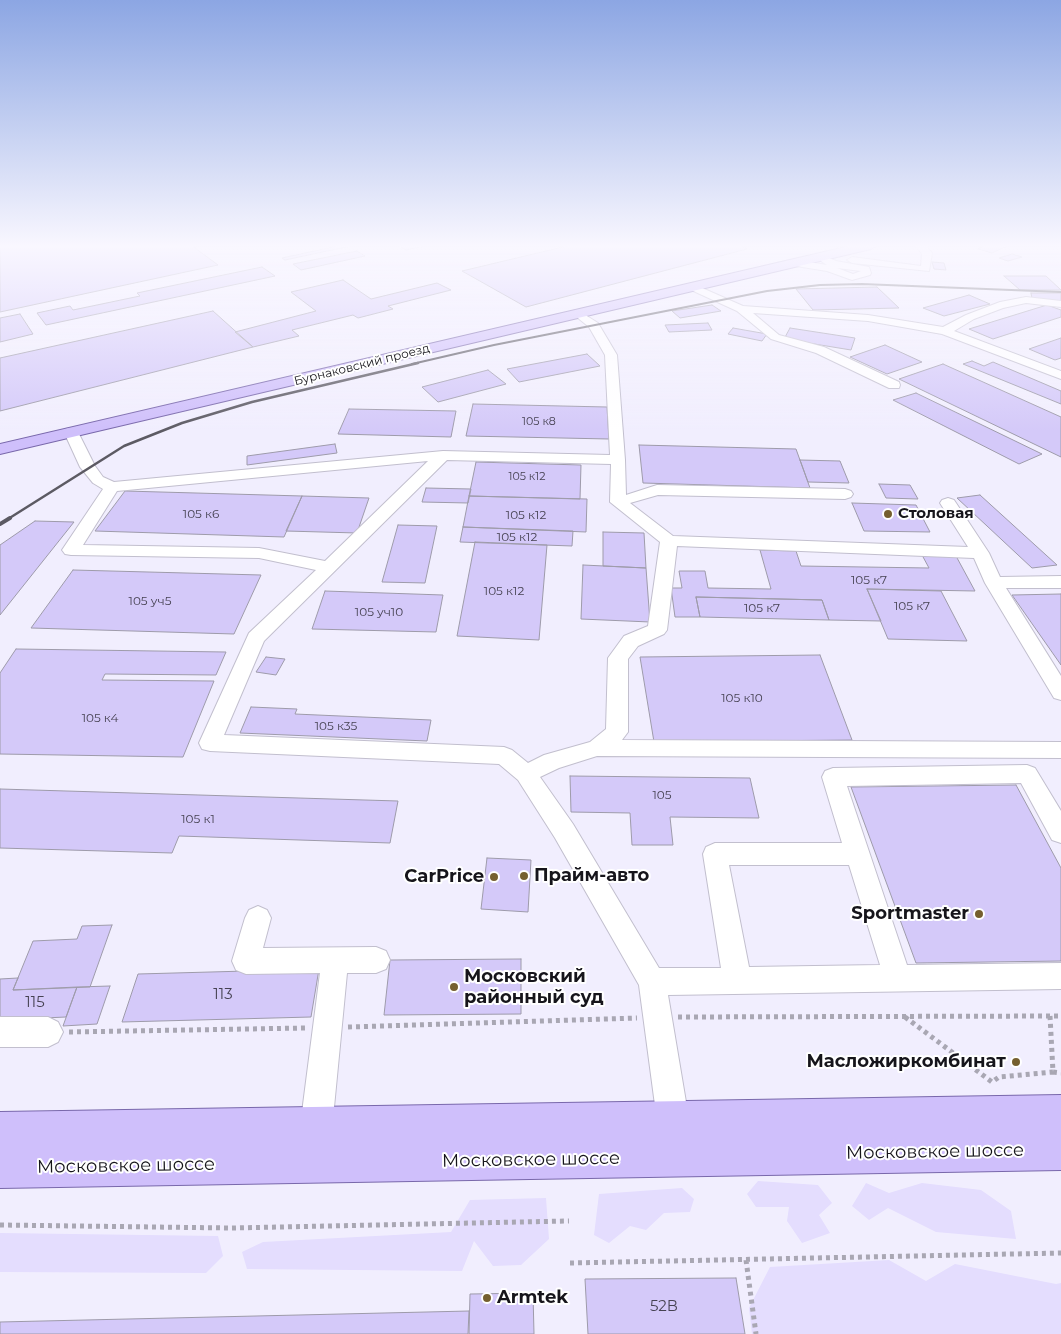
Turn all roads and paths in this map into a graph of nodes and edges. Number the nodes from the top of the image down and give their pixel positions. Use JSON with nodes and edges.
{"nodes":[{"id":1,"x":607,"y":307,"type":"edge"},
{"id":2,"x":737,"y":307,"type":"edge"},
{"id":3,"x":994,"y":307,"type":"edge"},
{"id":4,"x":741,"y":309,"type":"junction"},
{"id":5,"x":579,"y":314,"type":"junction"},
{"id":6,"x":945,"y":331,"type":"junction"},
{"id":7,"x":1061,"y":376,"type":"edge"},
{"id":8,"x":894,"y":385,"type":"dead end"},
{"id":9,"x":71,"y":432,"type":"junction"},
{"id":10,"x":0,"y":449,"type":"edge"},
{"id":11,"x":443,"y":456,"type":"junction"},
{"id":12,"x":618,"y":460,"type":"junction"},
{"id":13,"x":112,"y":487,"type":"junction"},
{"id":14,"x":845,"y":494,"type":"dead end"},
{"id":15,"x":618,"y":502,"type":"junction"},
{"id":16,"x":948,"y":503,"type":"dead end"},
{"id":17,"x":668,"y":542,"type":"junction"},
{"id":18,"x":980,"y":553,"type":"junction"},
{"id":19,"x":329,"y":567,"type":"junction"},
{"id":20,"x":994,"y":582,"type":"junction"},
{"id":21,"x":1061,"y":582,"type":"edge"},
{"id":22,"x":1061,"y":693,"type":"edge"},
{"id":23,"x":598,"y":748,"type":"junction"},
{"id":24,"x":1061,"y":750,"type":"edge"},
{"id":25,"x":526,"y":774,"type":"junction"},
{"id":26,"x":1061,"y":833,"type":"edge"},
{"id":27,"x":858,"y":854,"type":"junction"},
{"id":28,"x":258,"y":918,"type":"dead end"},
{"id":29,"x":335,"y":960,"type":"junction"},
{"id":30,"x":376,"y":960,"type":"dead end"},
{"id":31,"x":1061,"y":976,"type":"edge"},
{"id":32,"x":898,"y":978,"type":"junction"},
{"id":33,"x":737,"y":979,"type":"junction"},
{"id":34,"x":652,"y":982,"type":"junction"},
{"id":35,"x":1050,"y":1016,"type":"junction"},
{"id":36,"x":1061,"y":1016,"type":"edge"},
{"id":37,"x":659,"y":1017,"type":"junction"},
{"id":38,"x":904,"y":1017,"type":"junction"},
{"id":39,"x":326,"y":1028,"type":"junction"},
{"id":40,"x":0,"y":1032,"type":"edge"},
{"id":41,"x":48,"y":1032,"type":"joint"},
{"id":42,"x":1053,"y":1072,"type":"junction"},
{"id":43,"x":1061,"y":1073,"type":"edge"},
{"id":44,"x":1061,"y":1114,"type":"edge"},
{"id":45,"x":673,"y":1120,"type":"junction"},
{"id":46,"x":316,"y":1128,"type":"junction"},
{"id":47,"x":0,"y":1132,"type":"edge"},
{"id":48,"x":1061,"y":1150,"type":"edge"},
{"id":49,"x":0,"y":1168,"type":"edge"},
{"id":50,"x":569,"y":1221,"type":"dead end"},
{"id":51,"x":0,"y":1225,"type":"edge"},
{"id":52,"x":1061,"y":1253,"type":"edge"},
{"id":53,"x":746,"y":1260,"type":"junction"},
{"id":54,"x":570,"y":1264,"type":"dead end"},
{"id":55,"x":756,"y":1334,"type":"edge"}],
"edges":[{"from":1,"to":5,"type":"main road","name":"Бурнаковский проезд"},
{"from":2,"to":4,"type":"lane"},
{"from":3,"to":6,"type":"lane"},
{"from":4,"to":6,"type":"lane"},
{"from":4,"to":8,"type":"lane"},
{"from":5,"to":9,"type":"main road","name":"Бурнаковский проезд"},
{"from":5,"to":12,"type":"lane"},
{"from":6,"to":7,"type":"lane"},
{"from":9,"to":10,"type":"main road","name":"Бурнаковский проезд"},
{"from":9,"to":13,"type":"lane"},
{"from":11,"to":12,"type":"lane"},
{"from":11,"to":13,"type":"lane"},
{"from":11,"to":19,"type":"lane"},
{"from":12,"to":15,"type":"lane"},
{"from":13,"to":19,"type":"lane"},
{"from":14,"to":15,"type":"lane"},
{"from":15,"to":17,"type":"lane"},
{"from":16,"to":18,"type":"lane"},
{"from":17,"to":18,"type":"lane"},
{"from":17,"to":23,"type":"lane"},
{"from":18,"to":20,"type":"lane"},
{"from":19,"to":25,"type":"lane"},
{"from":20,"to":21,"type":"lane"},
{"from":20,"to":22,"type":"lane"},
{"from":23,"to":24,"type":"lane"},
{"from":23,"to":25,"type":"lane"},
{"from":25,"to":34,"type":"lane"},
{"from":26,"to":27,"type":"lane"},
{"from":27,"to":32,"type":"lane"},
{"from":27,"to":33,"type":"lane"},
{"from":28,"to":29,"type":"lane"},
{"from":29,"to":30,"type":"lane"},
{"from":29,"to":39,"type":"lane"},
{"from":31,"to":32,"type":"lane"},
{"from":32,"to":33,"type":"lane"},
{"from":33,"to":34,"type":"lane"},
{"from":34,"to":37,"type":"lane"},
{"from":35,"to":36,"type":"path"},
{"from":35,"to":38,"type":"path"},
{"from":35,"to":42,"type":"path"},
{"from":37,"to":38,"type":"path"},
{"from":37,"to":39,"type":"path"},
{"from":37,"to":45,"type":"lane"},
{"from":38,"to":42,"type":"path"},
{"from":39,"to":41,"type":"path"},
{"from":39,"to":46,"type":"lane"},
{"from":40,"to":41,"type":"lane"},
{"from":42,"to":43,"type":"path"},
{"from":44,"to":45,"type":"main road"},
{"from":45,"to":46,"type":"main road"},
{"from":46,"to":47,"type":"main road"},
{"from":48,"to":49,"type":"main road","name":"Московское шоссе"},
{"from":50,"to":51,"type":"path"},
{"from":52,"to":53,"type":"path"},
{"from":53,"to":54,"type":"path"},
{"from":53,"to":55,"type":"path"}]}
